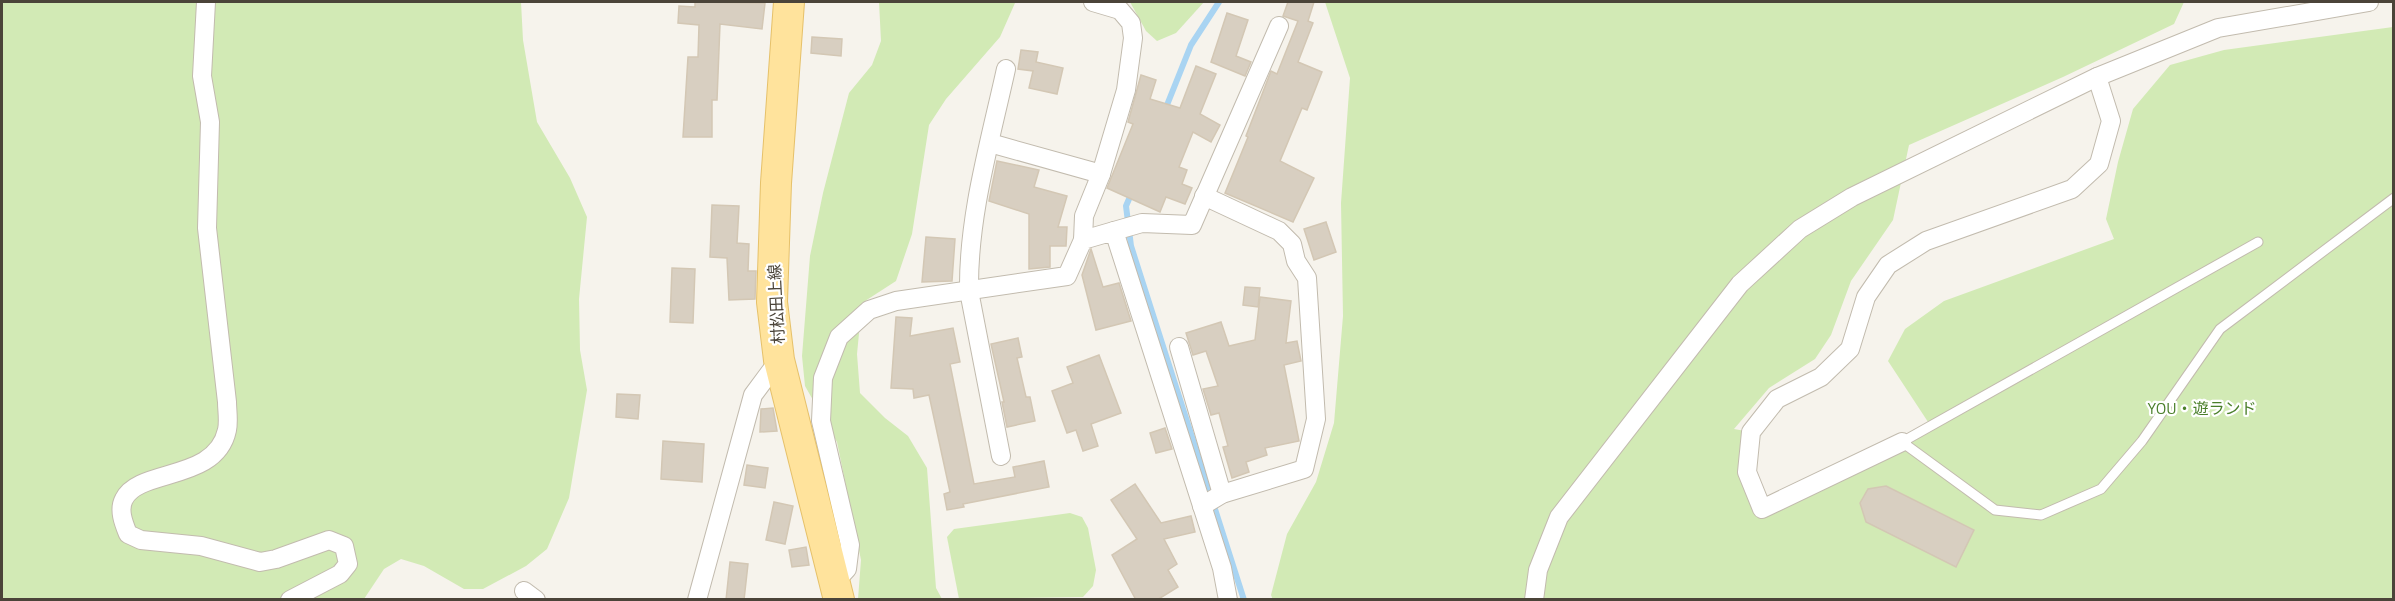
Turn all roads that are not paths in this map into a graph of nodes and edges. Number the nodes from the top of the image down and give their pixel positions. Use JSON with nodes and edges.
{"nodes":[{"id":1,"x":206,"y":2,"type":"edge"},
{"id":2,"x":789,"y":2,"type":"edge"},
{"id":3,"x":1093,"y":2,"type":"edge"},
{"id":4,"x":2369,"y":2,"type":"edge"},
{"id":5,"x":1279,"y":26,"type":"dead end"},
{"id":6,"x":1006,"y":69,"type":"dead end"},
{"id":7,"x":2097,"y":77,"type":"junction"},
{"id":8,"x":990,"y":143,"type":"junction"},
{"id":9,"x":1101,"y":174,"type":"junction"},
{"id":10,"x":1204,"y":196,"type":"junction"},
{"id":11,"x":2394,"y":198,"type":"edge"},
{"id":12,"x":1114,"y":231,"type":"junction"},
{"id":13,"x":1083,"y":240,"type":"junction"},
{"id":14,"x":2258,"y":242,"type":"dead end"},
{"id":15,"x":969,"y":291,"type":"junction"},
{"id":16,"x":1179,"y":347,"type":"dead end"},
{"id":17,"x":779,"y":360,"type":"junction"},
{"id":18,"x":1902,"y":442,"type":"junction"},
{"id":19,"x":1001,"y":456,"type":"dead end"},
{"id":20,"x":1222,"y":494,"type":"junction"},
{"id":21,"x":1202,"y":506,"type":"junction"},
{"id":22,"x":837,"y":591,"type":"edge"},
{"id":23,"x":290,"y":600,"type":"edge"},
{"id":24,"x":697,"y":600,"type":"edge"},
{"id":25,"x":1228,"y":600,"type":"edge"},
{"id":26,"x":1534,"y":600,"type":"edge"}],
"edges":[{"from":1,"to":23,"type":"street"},
{"from":2,"to":17,"type":"main road","name":"村松田上線"},
{"from":3,"to":9,"type":"street"},
{"from":4,"to":7,"type":"street"},
{"from":5,"to":10,"type":"street"},
{"from":6,"to":8,"type":"street"},
{"from":7,"to":18,"type":"street"},
{"from":7,"to":26,"type":"street"},
{"from":8,"to":9,"type":"street"},
{"from":8,"to":15,"type":"street"},
{"from":9,"to":13,"type":"street"},
{"from":10,"to":12,"type":"street"},
{"from":10,"to":20,"type":"street"},
{"from":11,"to":18,"type":"lane"},
{"from":12,"to":13,"type":"street"},
{"from":12,"to":21,"type":"street"},
{"from":13,"to":15,"type":"street"},
{"from":14,"to":18,"type":"lane"},
{"from":15,"to":19,"type":"street"},
{"from":15,"to":22,"type":"street"},
{"from":16,"to":20,"type":"street"},
{"from":17,"to":22,"type":"main road","name":"村松田上線"},
{"from":17,"to":24,"type":"street"},
{"from":20,"to":21,"type":"street"},
{"from":21,"to":25,"type":"street"}]}
